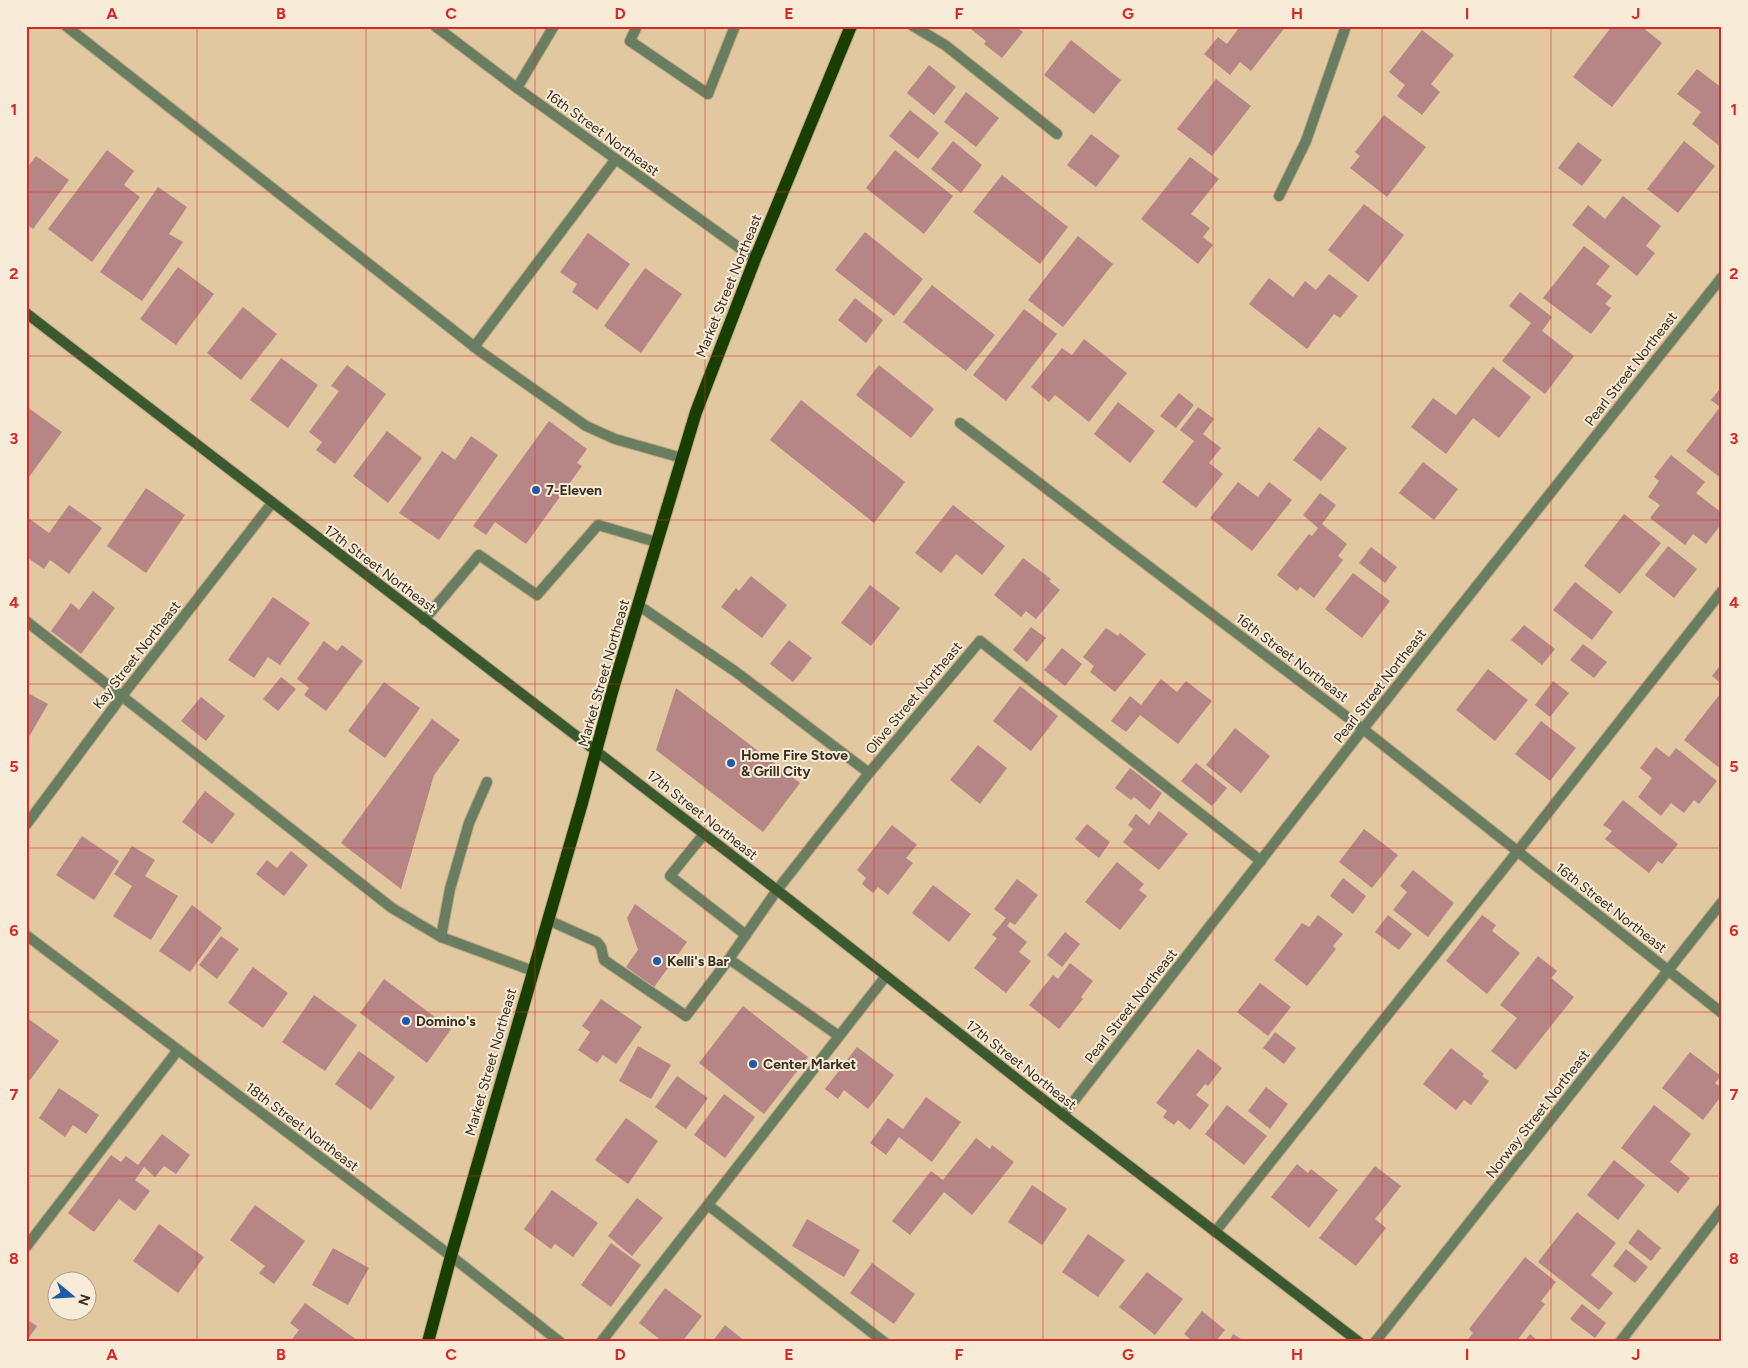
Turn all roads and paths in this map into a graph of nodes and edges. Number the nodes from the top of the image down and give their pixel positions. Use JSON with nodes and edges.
{"nodes":[{"id":1,"x":66,"y":26,"type":"edge"},
{"id":2,"x":435,"y":26,"type":"edge"},
{"id":3,"x":554,"y":26,"type":"edge"},
{"id":4,"x":637,"y":26,"type":"edge"},
{"id":5,"x":735,"y":26,"type":"edge"},
{"id":6,"x":851,"y":26,"type":"edge"},
{"id":7,"x":913,"y":26,"type":"edge"},
{"id":8,"x":1346,"y":26,"type":"edge"},
{"id":9,"x":516,"y":88,"type":"junction"},
{"id":10,"x":1057,"y":134,"type":"dead end"},
{"id":11,"x":615,"y":160,"type":"junction"},
{"id":12,"x":1279,"y":196,"type":"dead end"},
{"id":13,"x":754,"y":260,"type":"junction"},
{"id":14,"x":1722,"y":277,"type":"edge"},
{"id":15,"x":26,"y":313,"type":"edge"},
{"id":16,"x":474,"y":347,"type":"junction"},
{"id":17,"x":960,"y":423,"type":"dead end"},
{"id":18,"x":682,"y":458,"type":"junction"},
{"id":19,"x":272,"y":503,"type":"junction"},
{"id":20,"x":656,"y":542,"type":"junction"},
{"id":21,"x":1722,"y":591,"type":"edge"},
{"id":22,"x":638,"y":605,"type":"junction"},
{"id":23,"x":424,"y":620,"type":"junction"},
{"id":24,"x":26,"y":622,"type":"edge"},
{"id":25,"x":122,"y":696,"type":"junction"},
{"id":26,"x":1362,"y":729,"type":"junction"},
{"id":27,"x":597,"y":752,"type":"junction"},
{"id":28,"x":869,"y":773,"type":"junction"},
{"id":29,"x":487,"y":782,"type":"dead end"},
{"id":30,"x":26,"y":825,"type":"edge"},
{"id":31,"x":704,"y":834,"type":"junction"},
{"id":32,"x":1517,"y":852,"type":"junction"},
{"id":33,"x":1261,"y":861,"type":"junction"},
{"id":34,"x":777,"y":890,"type":"junction"},
{"id":35,"x":1722,"y":902,"type":"edge"},
{"id":36,"x":548,"y":920,"type":"junction"},
{"id":37,"x":26,"y":935,"type":"edge"},
{"id":38,"x":746,"y":935,"type":"junction"},
{"id":39,"x":441,"y":937,"type":"junction"},
{"id":40,"x":729,"y":959,"type":"junction"},
{"id":41,"x":533,"y":970,"type":"junction"},
{"id":42,"x":1668,"y":971,"type":"junction"},
{"id":43,"x":886,"y":976,"type":"junction"},
{"id":44,"x":1722,"y":1013,"type":"edge"},
{"id":45,"x":839,"y":1036,"type":"junction"},
{"id":46,"x":178,"y":1050,"type":"junction"},
{"id":47,"x":1063,"y":1115,"type":"junction"},
{"id":48,"x":708,"y":1205,"type":"junction"},
{"id":49,"x":1722,"y":1209,"type":"edge"},
{"id":50,"x":1215,"y":1232,"type":"junction"},
{"id":51,"x":26,"y":1247,"type":"edge"},
{"id":52,"x":451,"y":1256,"type":"junction"},
{"id":53,"x":428,"y":1342,"type":"edge"},
{"id":54,"x":560,"y":1342,"type":"edge"},
{"id":55,"x":600,"y":1342,"type":"edge"},
{"id":56,"x":884,"y":1342,"type":"edge"},
{"id":57,"x":1359,"y":1342,"type":"edge"},
{"id":58,"x":1375,"y":1342,"type":"edge"},
{"id":59,"x":1620,"y":1342,"type":"edge"}],
"edges":[{"from":1,"to":16,"type":"street"},
{"from":2,"to":9,"type":"street","name":"16th Street Northeast"},
{"from":3,"to":9,"type":"street"},
{"from":4,"to":5,"type":"street"},
{"from":6,"to":13,"type":"main road","name":"Market Street Northeast"},
{"from":7,"to":10,"type":"street"},
{"from":8,"to":12,"type":"street"},
{"from":9,"to":11,"type":"street","name":"16th Street Northeast"},
{"from":11,"to":13,"type":"street","name":"16th Street Northeast"},
{"from":11,"to":16,"type":"street"},
{"from":13,"to":18,"type":"main road","name":"Market Street Northeast"},
{"from":14,"to":26,"type":"street","name":"Pearl Street Northeast"},
{"from":15,"to":19,"type":"main road","name":"17th Street Northeast"},
{"from":16,"to":18,"type":"street"},
{"from":17,"to":26,"type":"street","name":"16th Street Northeast"},
{"from":18,"to":20,"type":"main road","name":"Market Street Northeast"},
{"from":19,"to":23,"type":"main road","name":"17th Street Northeast"},
{"from":19,"to":25,"type":"street","name":"Kay Street Northeast"},
{"from":20,"to":22,"type":"main road","name":"Market Street Northeast"},
{"from":20,"to":23,"type":"street"},
{"from":21,"to":32,"type":"street"},
{"from":22,"to":27,"type":"main road","name":"Market Street Northeast"},
{"from":22,"to":28,"type":"street"},
{"from":23,"to":27,"type":"main road","name":"17th Street Northeast"},
{"from":24,"to":25,"type":"street"},
{"from":25,"to":30,"type":"street","name":"Kay Street Northeast"},
{"from":25,"to":39,"type":"street"},
{"from":26,"to":32,"type":"street","name":"16th Street Northeast"},
{"from":26,"to":33,"type":"street","name":"Pearl Street Northeast"},
{"from":27,"to":31,"type":"main road","name":"17th Street Northeast"},
{"from":27,"to":36,"type":"main road","name":"Market Street Northeast"},
{"from":28,"to":33,"type":"street","name":"Olive Street Northeast"},
{"from":28,"to":34,"type":"street","name":"Olive Street Northeast"},
{"from":29,"to":39,"type":"street"},
{"from":31,"to":34,"type":"main road","name":"17th Street Northeast"},
{"from":31,"to":38,"type":"street"},
{"from":32,"to":42,"type":"street","name":"16th Street Northeast"},
{"from":32,"to":50,"type":"street"},
{"from":33,"to":47,"type":"street","name":"Pearl Street Northeast"},
{"from":34,"to":38,"type":"street","name":"Olive Street Northeast"},
{"from":34,"to":43,"type":"main road","name":"17th Street Northeast"},
{"from":35,"to":42,"type":"street","name":"Norway Street Northeast"},
{"from":36,"to":40,"type":"street","name":"Olive Street Northeast"},
{"from":36,"to":41,"type":"main road","name":"Market Street Northeast"},
{"from":37,"to":46,"type":"street","name":"18th Street Northeast"},
{"from":38,"to":40,"type":"street","name":"Olive Street Northeast"},
{"from":39,"to":41,"type":"street"},
{"from":40,"to":45,"type":"street"},
{"from":41,"to":52,"type":"main road","name":"Market Street Northeast"},
{"from":42,"to":44,"type":"street","name":"16th Street Northeast"},
{"from":42,"to":58,"type":"street","name":"Norway Street Northeast"},
{"from":43,"to":45,"type":"street"},
{"from":43,"to":47,"type":"main road","name":"17th Street Northeast"},
{"from":45,"to":48,"type":"street"},
{"from":46,"to":51,"type":"street"},
{"from":46,"to":52,"type":"street","name":"18th Street Northeast"},
{"from":47,"to":50,"type":"main road","name":"17th Street Northeast"},
{"from":48,"to":55,"type":"street"},
{"from":48,"to":56,"type":"street"},
{"from":49,"to":59,"type":"street"},
{"from":50,"to":57,"type":"main road","name":"17th Street Northeast"},
{"from":52,"to":53,"type":"main road","name":"Market Street Northeast"},
{"from":52,"to":54,"type":"street","name":"18th Street Northeast"}]}
